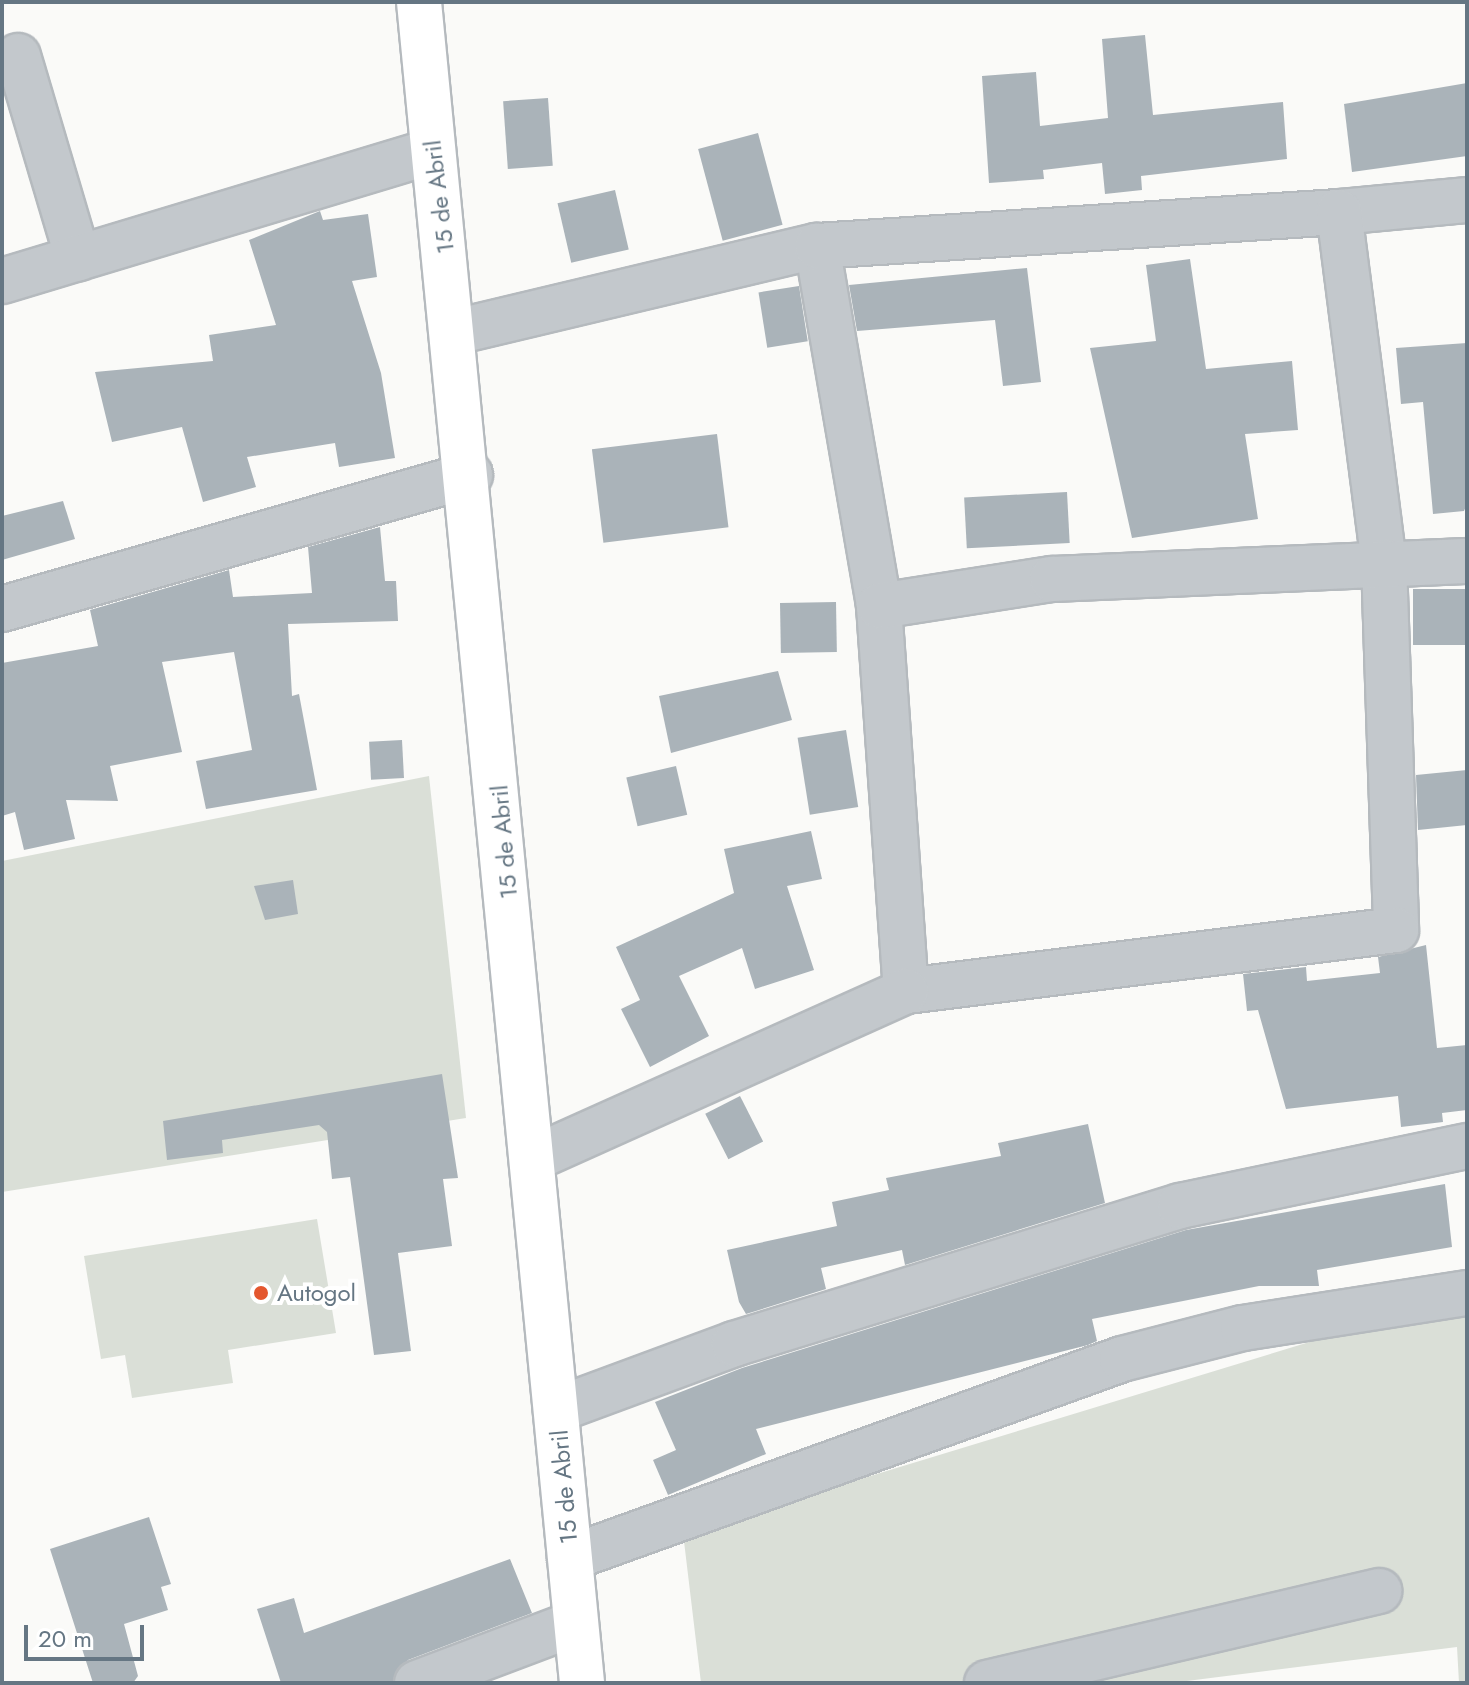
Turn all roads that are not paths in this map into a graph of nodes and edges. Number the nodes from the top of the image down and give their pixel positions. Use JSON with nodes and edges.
{"nodes":[{"id":1,"x":419,"y":2,"type":"edge"},
{"id":2,"x":18,"y":56,"type":"dead end"},
{"id":3,"x":433,"y":151,"type":"junction"},
{"id":4,"x":1467,"y":200,"type":"edge"},
{"id":5,"x":1339,"y":212,"type":"junction"},
{"id":6,"x":817,"y":246,"type":"junction"},
{"id":7,"x":78,"y":258,"type":"junction"},
{"id":8,"x":2,"y":281,"type":"edge"},
{"id":9,"x":455,"y":332,"type":"junction"},
{"id":10,"x":470,"y":475,"type":"junction"},
{"id":11,"x":1467,"y":561,"type":"edge"},
{"id":12,"x":1384,"y":562,"type":"junction"},
{"id":13,"x":879,"y":606,"type":"junction"},
{"id":14,"x":2,"y":609,"type":"edge"},
{"id":15,"x":906,"y":991,"type":"junction"},
{"id":16,"x":1467,"y":1146,"type":"edge"},
{"id":17,"x":533,"y":1159,"type":"junction"},
{"id":18,"x":1467,"y":1293,"type":"edge"},
{"id":19,"x":556,"y":1410,"type":"junction"},
{"id":20,"x":570,"y":1558,"type":"junction"},
{"id":21,"x":1379,"y":1591,"type":"dead end"},
{"id":22,"x":576,"y":1623,"type":"junction"},
{"id":23,"x":417,"y":1683,"type":"edge"},
{"id":24,"x":582,"y":1683,"type":"edge"},
{"id":25,"x":987,"y":1683,"type":"edge"}],
"edges":[{"from":1,"to":3,"type":"main road","name":"15 de Abril"},
{"from":2,"to":7,"type":"street"},
{"from":3,"to":7,"type":"street"},
{"from":3,"to":9,"type":"main road","name":"15 de Abril"},
{"from":4,"to":5,"type":"street"},
{"from":5,"to":6,"type":"street"},
{"from":5,"to":12,"type":"street"},
{"from":6,"to":9,"type":"street"},
{"from":6,"to":13,"type":"street"},
{"from":7,"to":8,"type":"street"},
{"from":9,"to":10,"type":"main road","name":"15 de Abril"},
{"from":10,"to":14,"type":"street"},
{"from":10,"to":17,"type":"main road","name":"15 de Abril"},
{"from":11,"to":12,"type":"street"},
{"from":12,"to":13,"type":"street"},
{"from":12,"to":15,"type":"street"},
{"from":13,"to":15,"type":"street"},
{"from":15,"to":17,"type":"street"},
{"from":16,"to":19,"type":"street"},
{"from":17,"to":19,"type":"main road","name":"15 de Abril"},
{"from":18,"to":20,"type":"street"},
{"from":19,"to":20,"type":"main road","name":"15 de Abril"},
{"from":20,"to":22,"type":"main road","name":"15 de Abril"},
{"from":21,"to":25,"type":"street"},
{"from":22,"to":23,"type":"street"},
{"from":22,"to":24,"type":"main road","name":"15 de Abril"}]}
